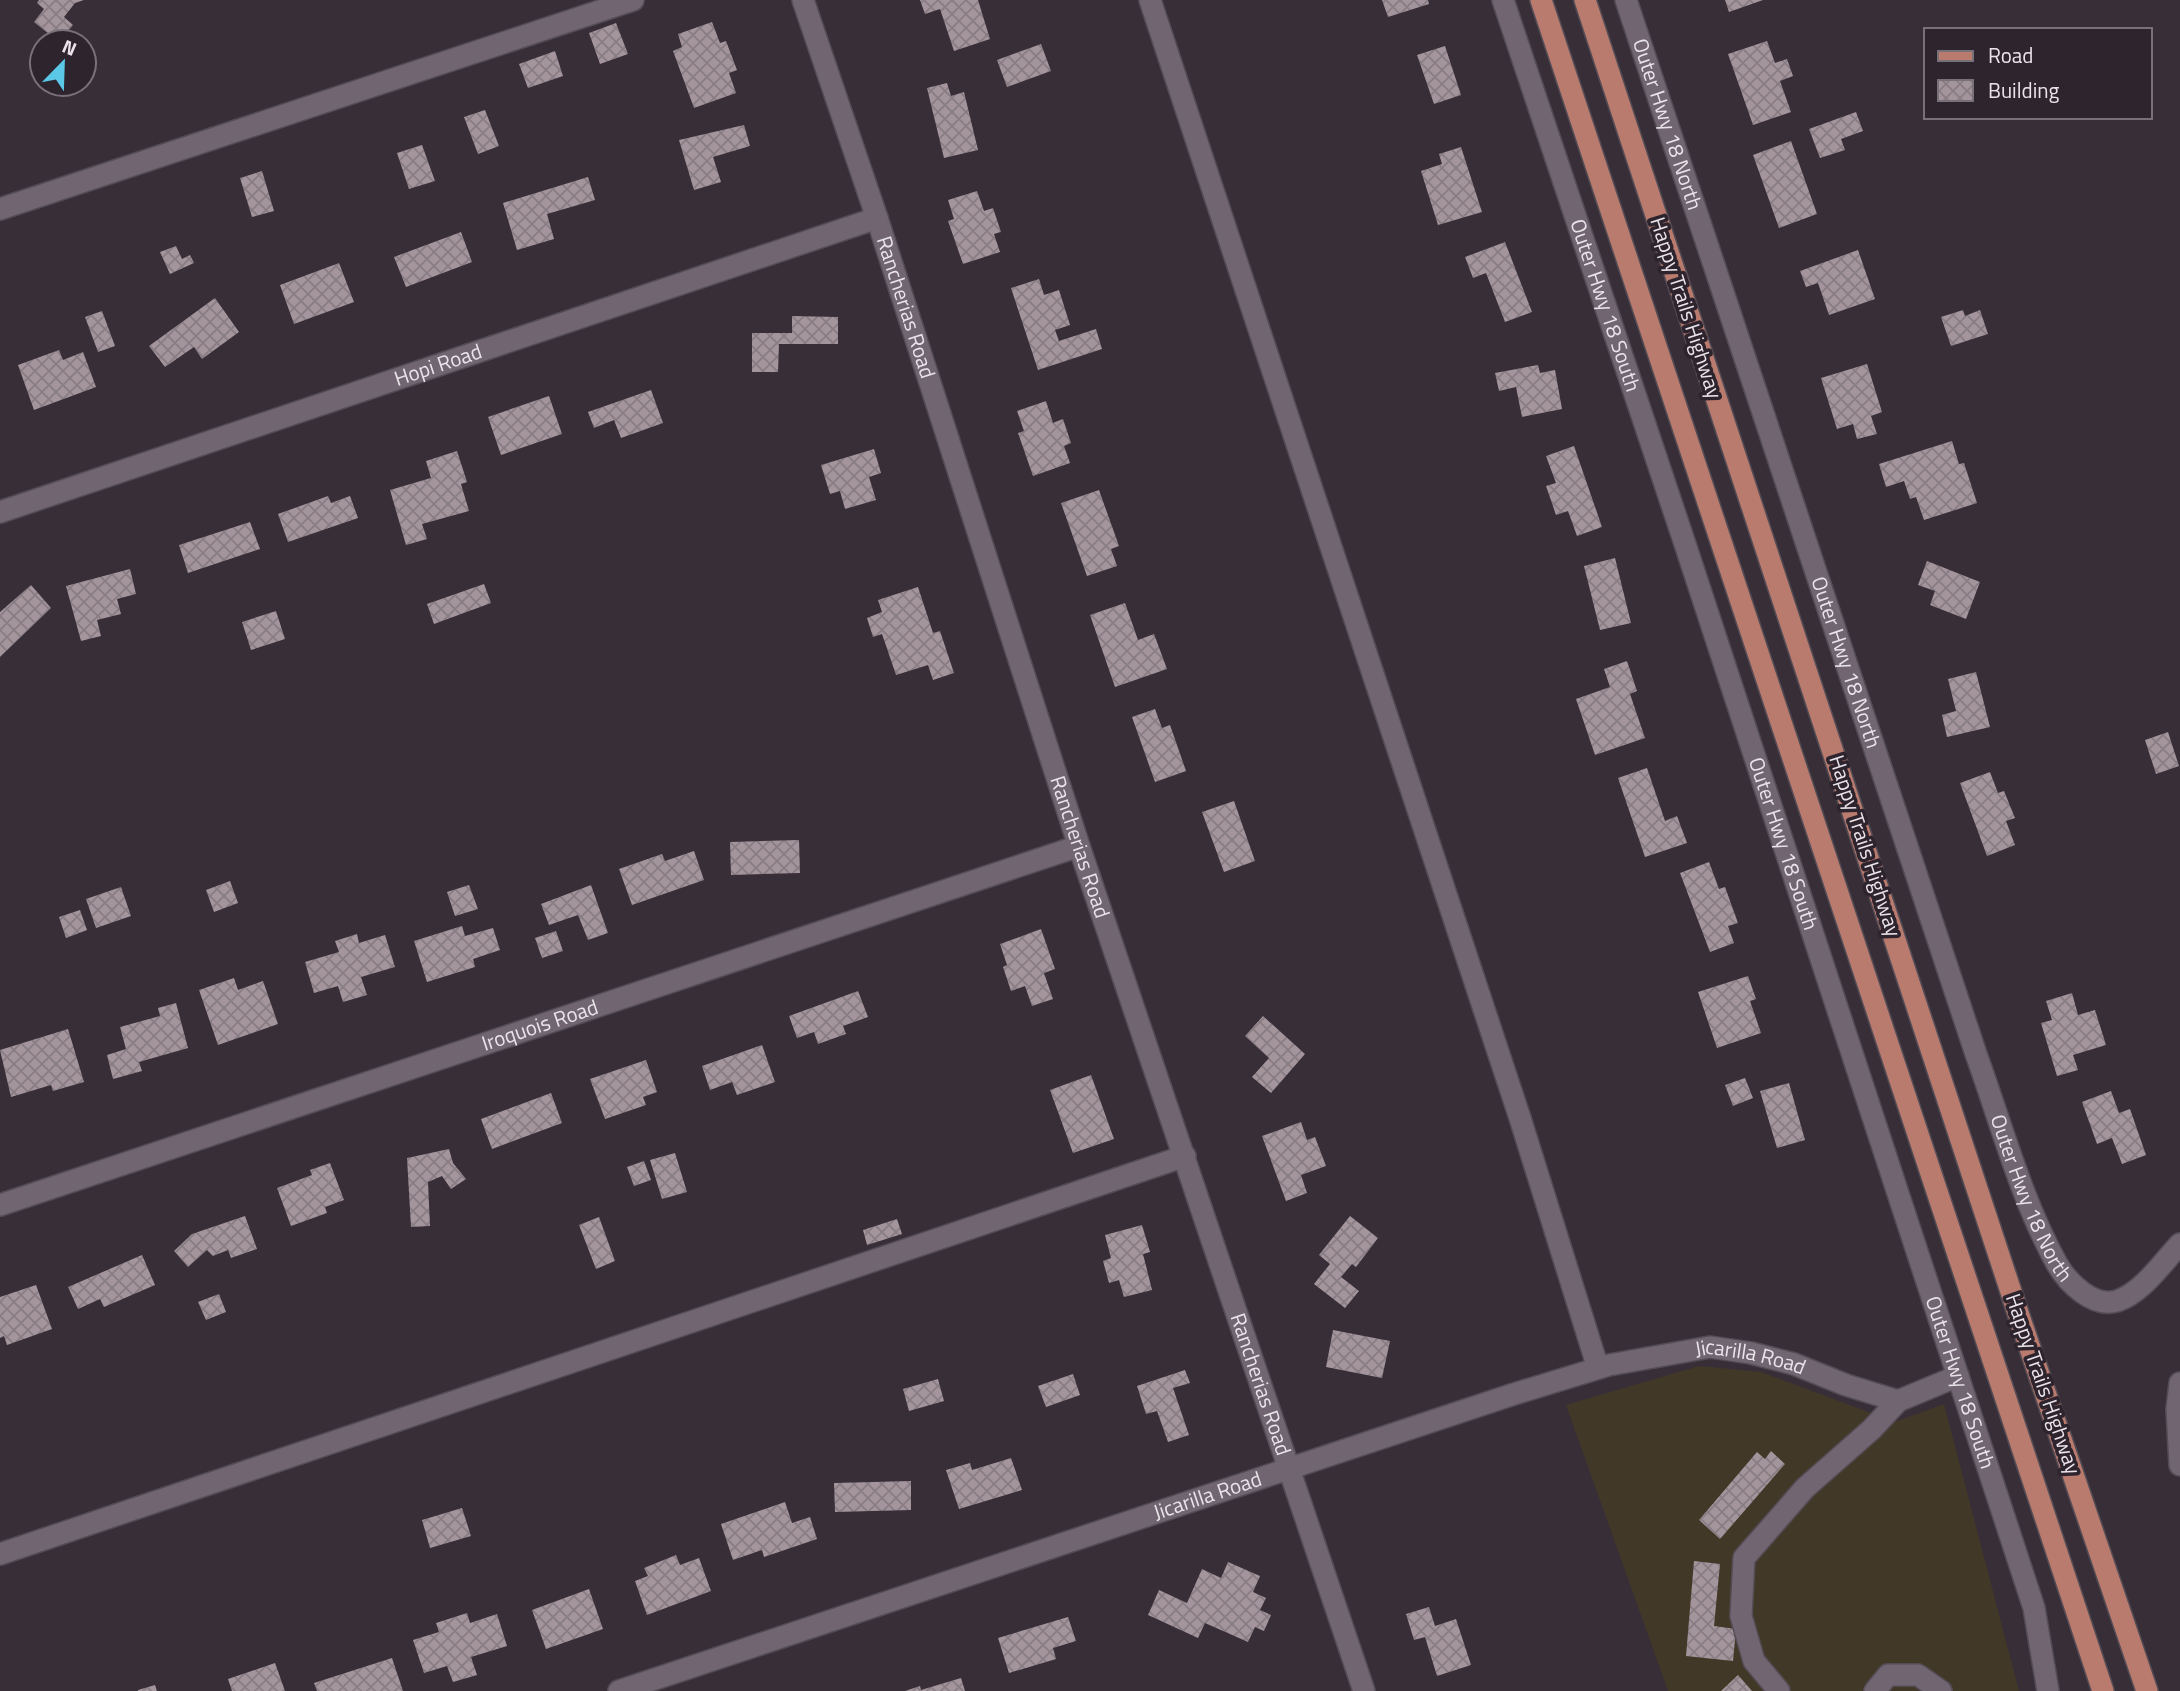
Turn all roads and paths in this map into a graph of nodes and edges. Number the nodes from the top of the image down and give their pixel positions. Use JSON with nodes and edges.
{"nodes":[{"id":1,"x":633,"y":0,"type":"edge"},
{"id":2,"x":803,"y":0,"type":"edge"},
{"id":3,"x":1150,"y":0,"type":"edge"},
{"id":4,"x":1503,"y":0,"type":"edge"},
{"id":5,"x":1541,"y":0,"type":"edge"},
{"id":6,"x":1585,"y":0,"type":"edge"},
{"id":7,"x":1626,"y":0,"type":"edge"},
{"id":8,"x":0,"y":209,"type":"edge"},
{"id":9,"x":877,"y":218,"type":"junction"},
{"id":10,"x":0,"y":512,"type":"edge"},
{"id":11,"x":1079,"y":846,"type":"junction"},
{"id":12,"x":1185,"y":1156,"type":"junction"},
{"id":13,"x":0,"y":1205,"type":"edge"},
{"id":14,"x":2180,"y":1244,"type":"edge"},
{"id":15,"x":1598,"y":1368,"type":"junction"},
{"id":16,"x":1958,"y":1376,"type":"junction"},
{"id":17,"x":2180,"y":1383,"type":"edge"},
{"id":18,"x":1898,"y":1401,"type":"junction"},
{"id":19,"x":2180,"y":1465,"type":"edge"},
{"id":20,"x":1291,"y":1469,"type":"junction"},
{"id":21,"x":0,"y":1554,"type":"edge"},
{"id":22,"x":619,"y":1691,"type":"edge"},
{"id":23,"x":1364,"y":1691,"type":"edge"},
{"id":24,"x":1779,"y":1691,"type":"edge"},
{"id":25,"x":1875,"y":1691,"type":"edge"},
{"id":26,"x":1941,"y":1691,"type":"edge"},
{"id":27,"x":2048,"y":1691,"type":"edge"},
{"id":28,"x":2103,"y":1691,"type":"edge"},
{"id":29,"x":2147,"y":1691,"type":"edge"}],
"edges":[{"from":1,"to":8,"type":"street"},
{"from":2,"to":9,"type":"street","name":"Rancherias Road"},
{"from":3,"to":15,"type":"street"},
{"from":4,"to":16,"type":"street","name":"Outer Hwy 18 South"},
{"from":5,"to":28,"type":"main road","name":"Happy Trails Highway"},
{"from":6,"to":29,"type":"main road","name":"Happy Trails Highway"},
{"from":7,"to":14,"type":"street","name":"Outer Hwy 18 North"},
{"from":9,"to":10,"type":"street","name":"Hopi Road"},
{"from":9,"to":11,"type":"street","name":"Rancherias Road"},
{"from":11,"to":12,"type":"street","name":"Rancherias Road"},
{"from":11,"to":13,"type":"street","name":"Iroquois Road"},
{"from":12,"to":20,"type":"street","name":"Rancherias Road"},
{"from":12,"to":21,"type":"street"},
{"from":15,"to":18,"type":"street","name":"Jicarilla Road"},
{"from":15,"to":20,"type":"street","name":"Jicarilla Road"},
{"from":16,"to":18,"type":"street"},
{"from":16,"to":27,"type":"street","name":"Outer Hwy 18 South"},
{"from":17,"to":19,"type":"street"},
{"from":18,"to":24,"type":"street"},
{"from":20,"to":22,"type":"street","name":"Jicarilla Road"},
{"from":20,"to":23,"type":"street","name":"Rancherias Road"},
{"from":25,"to":26,"type":"street"}]}
